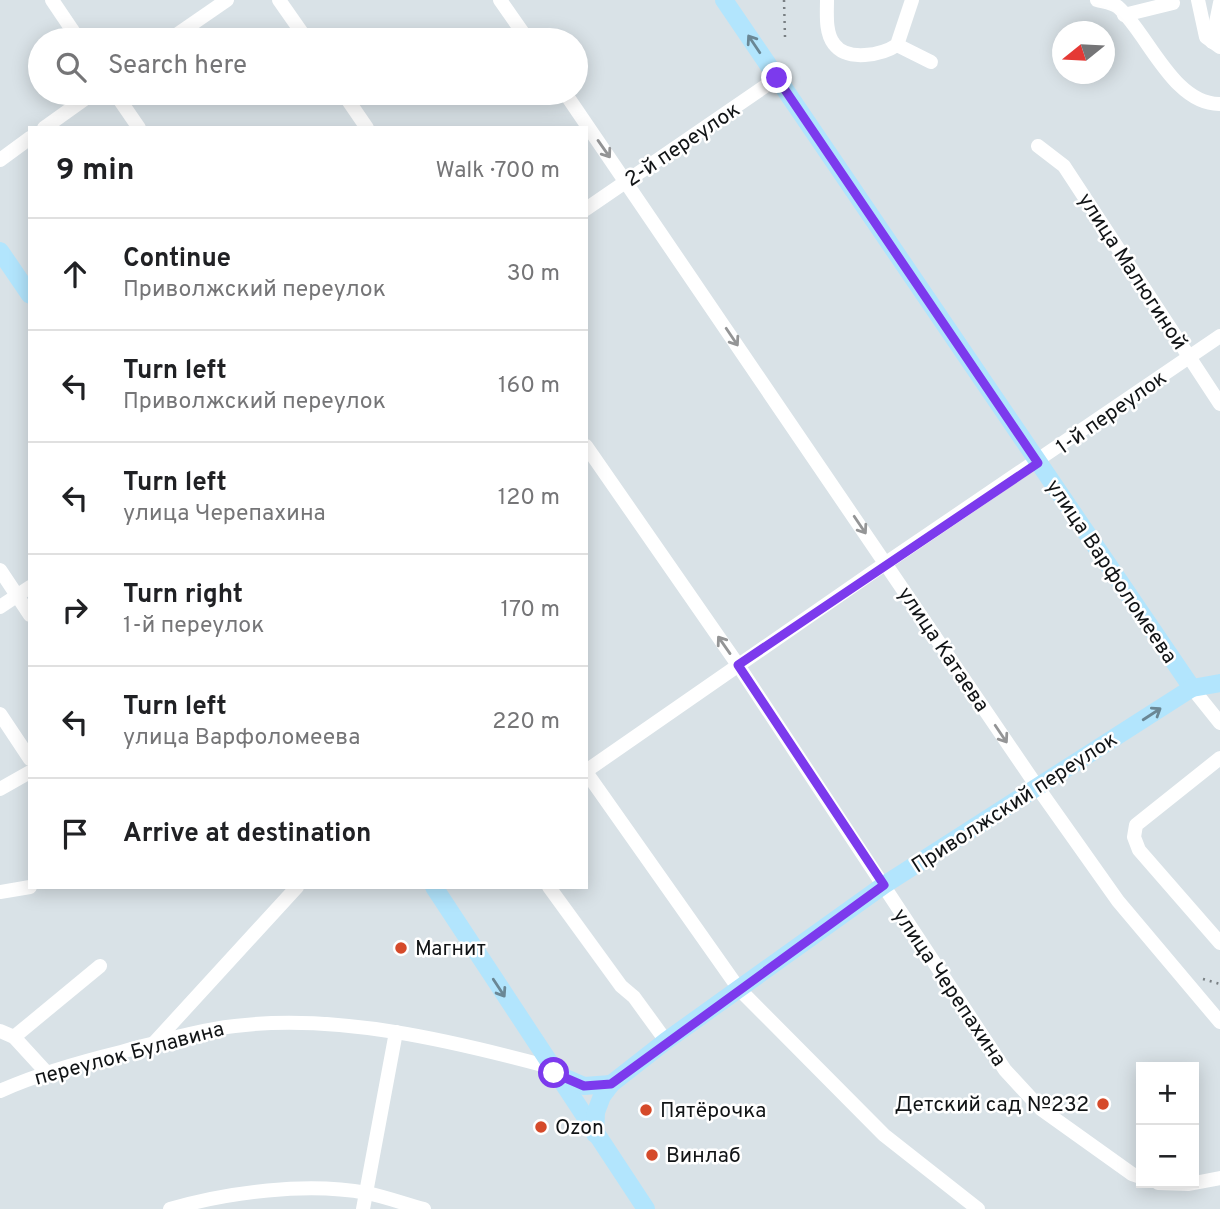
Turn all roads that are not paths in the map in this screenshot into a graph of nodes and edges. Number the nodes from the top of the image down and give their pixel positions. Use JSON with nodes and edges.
{"nodes":[{"id":1,"x":52,"y":0,"type":"edge"},
{"id":2,"x":227,"y":0,"type":"edge"},
{"id":3,"x":279,"y":0,"type":"edge"},
{"id":4,"x":500,"y":0,"type":"edge"},
{"id":5,"x":724,"y":0,"type":"edge"},
{"id":6,"x":827,"y":0,"type":"edge"},
{"id":7,"x":912,"y":0,"type":"edge"},
{"id":8,"x":1097,"y":0,"type":"edge"},
{"id":9,"x":1198,"y":0,"type":"edge"},
{"id":10,"x":1220,"y":3,"type":"edge"},
{"id":11,"x":1173,"y":4,"type":"dead end"},
{"id":12,"x":1119,"y":7,"type":"edge"},
{"id":13,"x":71,"y":28,"type":"edge"},
{"id":14,"x":186,"y":28,"type":"edge"},
{"id":15,"x":299,"y":28,"type":"edge"},
{"id":16,"x":520,"y":28,"type":"edge"},
{"id":17,"x":897,"y":45,"type":"junction"},
{"id":18,"x":1216,"y":45,"type":"edge"},
{"id":19,"x":930,"y":62,"type":"dead end"},
{"id":20,"x":777,"y":78,"type":"junction"},
{"id":21,"x":1220,"y":104,"type":"edge"},
{"id":22,"x":76,"y":105,"type":"edge"},
{"id":23,"x":123,"y":105,"type":"edge"},
{"id":24,"x":351,"y":105,"type":"edge"},
{"id":25,"x":573,"y":105,"type":"edge"},
{"id":26,"x":47,"y":126,"type":"edge"},
{"id":27,"x":138,"y":126,"type":"edge"},
{"id":28,"x":366,"y":126,"type":"edge"},
{"id":29,"x":28,"y":139,"type":"edge"},
{"id":30,"x":1038,"y":146,"type":"dead end"},
{"id":31,"x":0,"y":160,"type":"edge"},
{"id":32,"x":627,"y":181,"type":"junction"},
{"id":33,"x":588,"y":208,"type":"edge"},
{"id":34,"x":0,"y":251,"type":"edge"},
{"id":35,"x":28,"y":292,"type":"edge"},
{"id":36,"x":1220,"y":337,"type":"edge"},
{"id":37,"x":1189,"y":358,"type":"junction"},
{"id":38,"x":1220,"y":404,"type":"edge"},
{"id":39,"x":588,"y":449,"type":"edge"},
{"id":40,"x":1038,"y":463,"type":"junction"},
{"id":41,"x":886,"y":563,"type":"junction"},
{"id":42,"x":0,"y":570,"type":"edge"},
{"id":43,"x":23,"y":592,"type":"edge"},
{"id":44,"x":0,"y":607,"type":"edge"},
{"id":45,"x":738,"y":665,"type":"junction"},
{"id":46,"x":1220,"y":683,"type":"edge"},
{"id":47,"x":1192,"y":688,"type":"junction"},
{"id":48,"x":0,"y":714,"type":"edge"},
{"id":49,"x":1220,"y":723,"type":"edge"},
{"id":50,"x":28,"y":757,"type":"edge"},
{"id":51,"x":1220,"y":758,"type":"edge"},
{"id":52,"x":588,"y":771,"type":"edge"},
{"id":53,"x":28,"y":773,"type":"edge"},
{"id":54,"x":588,"y":775,"type":"edge"},
{"id":55,"x":1038,"y":788,"type":"junction"},
{"id":56,"x":0,"y":789,"type":"edge"},
{"id":57,"x":884,"y":885,"type":"junction"},
{"id":58,"x":28,"y":887,"type":"edge"},
{"id":59,"x":295,"y":889,"type":"edge"},
{"id":60,"x":436,"y":889,"type":"edge"},
{"id":61,"x":550,"y":889,"type":"edge"},
{"id":62,"x":0,"y":892,"type":"edge"},
{"id":63,"x":1220,"y":943,"type":"edge"},
{"id":64,"x":100,"y":966,"type":"dead end"},
{"id":65,"x":739,"y":989,"type":"junction"},
{"id":66,"x":1220,"y":1022,"type":"edge"},
{"id":67,"x":396,"y":1032,"type":"junction"},
{"id":68,"x":7,"y":1034,"type":"edge"},
{"id":69,"x":666,"y":1041,"type":"junction"},
{"id":70,"x":153,"y":1044,"type":"junction"},
{"id":71,"x":552,"y":1070,"type":"junction"},
{"id":72,"x":47,"y":1073,"type":"junction"},
{"id":73,"x":611,"y":1084,"type":"junction"},
{"id":74,"x":0,"y":1091,"type":"edge"},
{"id":75,"x":595,"y":1134,"type":"junction"},
{"id":76,"x":1136,"y":1175,"type":"edge"},
{"id":77,"x":1220,"y":1178,"type":"edge"},
{"id":78,"x":1199,"y":1182,"type":"edge"},
{"id":79,"x":366,"y":1193,"type":"junction"},
{"id":80,"x":170,"y":1209,"type":"edge"},
{"id":81,"x":363,"y":1209,"type":"edge"},
{"id":82,"x":424,"y":1209,"type":"edge"},
{"id":83,"x":646,"y":1209,"type":"edge"},
{"id":84,"x":978,"y":1209,"type":"edge"}],
"edges":[{"from":1,"to":13,"type":"street"},
{"from":2,"to":14,"type":"street"},
{"from":3,"to":15,"type":"street"},
{"from":4,"to":16,"type":"street"},
{"from":20,"to":5,"type":"main road","name":"улица Варфоломеева","one_way":true},
{"from":6,"to":17,"type":"street"},
{"from":7,"to":17,"type":"street"},
{"from":8,"to":12,"type":"street"},
{"from":9,"to":18,"type":"street"},
{"from":10,"to":18,"type":"street"},
{"from":11,"to":12,"type":"street"},
{"from":12,"to":21,"type":"street"},
{"from":17,"to":19,"type":"street"},
{"from":20,"to":32,"type":"street","name":"2-й переулок"},
{"from":20,"to":40,"type":"main road","name":"улица Варфоломеева"},
{"from":22,"to":26,"type":"street"},
{"from":23,"to":27,"type":"street"},
{"from":24,"to":28,"type":"street"},
{"from":25,"to":32,"type":"street","name":"улица Катаева","one_way":true},
{"from":29,"to":31,"type":"street"},
{"from":30,"to":37,"type":"street","name":"улица Малюгиной"},
{"from":32,"to":33,"type":"street","name":"2-й переулок"},
{"from":32,"to":41,"type":"street","name":"улица Катаева","one_way":true},
{"from":34,"to":35,"type":"main road"},
{"from":36,"to":37,"type":"street","name":"1-й переулок"},
{"from":37,"to":38,"type":"street","name":"улица Малюгиной"},
{"from":37,"to":40,"type":"street","name":"1-й переулок"},
{"from":45,"to":39,"type":"street","name":"улица Черепахина","one_way":true},
{"from":40,"to":41,"type":"street","name":"1-й переулок"},
{"from":40,"to":47,"type":"main road","name":"улица Варфоломеева"},
{"from":41,"to":45,"type":"street","name":"1-й переулок"},
{"from":41,"to":55,"type":"street","name":"улица Катаева","one_way":true},
{"from":42,"to":43,"type":"street"},
{"from":43,"to":44,"type":"street"},
{"from":45,"to":52,"type":"street","name":"1-й переулок"},
{"from":45,"to":57,"type":"street","name":"улица Черепахина"},
{"from":46,"to":47,"type":"main road","name":"Приволжский переулок"},
{"from":47,"to":49,"type":"street","name":"улица Варфоломеева"},
{"from":55,"to":47,"type":"main road","name":"Приволжский переулок","one_way":true},
{"from":48,"to":50,"type":"street"},
{"from":51,"to":63,"type":"street"},
{"from":53,"to":56,"type":"street"},
{"from":54,"to":65,"type":"street"},
{"from":55,"to":57,"type":"main road","name":"Приволжский переулок"},
{"from":55,"to":66,"type":"street","name":"улица Катаева"},
{"from":57,"to":65,"type":"main road","name":"Приволжский переулок"},
{"from":57,"to":76,"type":"street","name":"улица Черепахина"},
{"from":58,"to":62,"type":"street"},
{"from":59,"to":70,"type":"street"},
{"from":60,"to":71,"type":"main road","one_way":true},
{"from":61,"to":69,"type":"street"},
{"from":64,"to":68,"type":"street"},
{"from":65,"to":69,"type":"main road","name":"Приволжский переулок"},
{"from":65,"to":84,"type":"street"},
{"from":67,"to":70,"type":"street","name":"переулок Булавина"},
{"from":67,"to":71,"type":"street","name":"переулок Булавина"},
{"from":67,"to":79,"type":"street"},
{"from":68,"to":72,"type":"street"},
{"from":69,"to":73,"type":"main road","name":"Приволжский переулок"},
{"from":70,"to":72,"type":"street","name":"переулок Булавина"},
{"from":71,"to":73,"type":"main road"},
{"from":71,"to":75,"type":"main road"},
{"from":72,"to":74,"type":"street","name":"переулок Булавина"},
{"from":73,"to":75,"type":"main road","name":"Приволжский переулок"},
{"from":75,"to":83,"type":"main road"},
{"from":77,"to":78,"type":"street"},
{"from":79,"to":80,"type":"street"},
{"from":79,"to":81,"type":"street"},
{"from":79,"to":82,"type":"street"}]}
